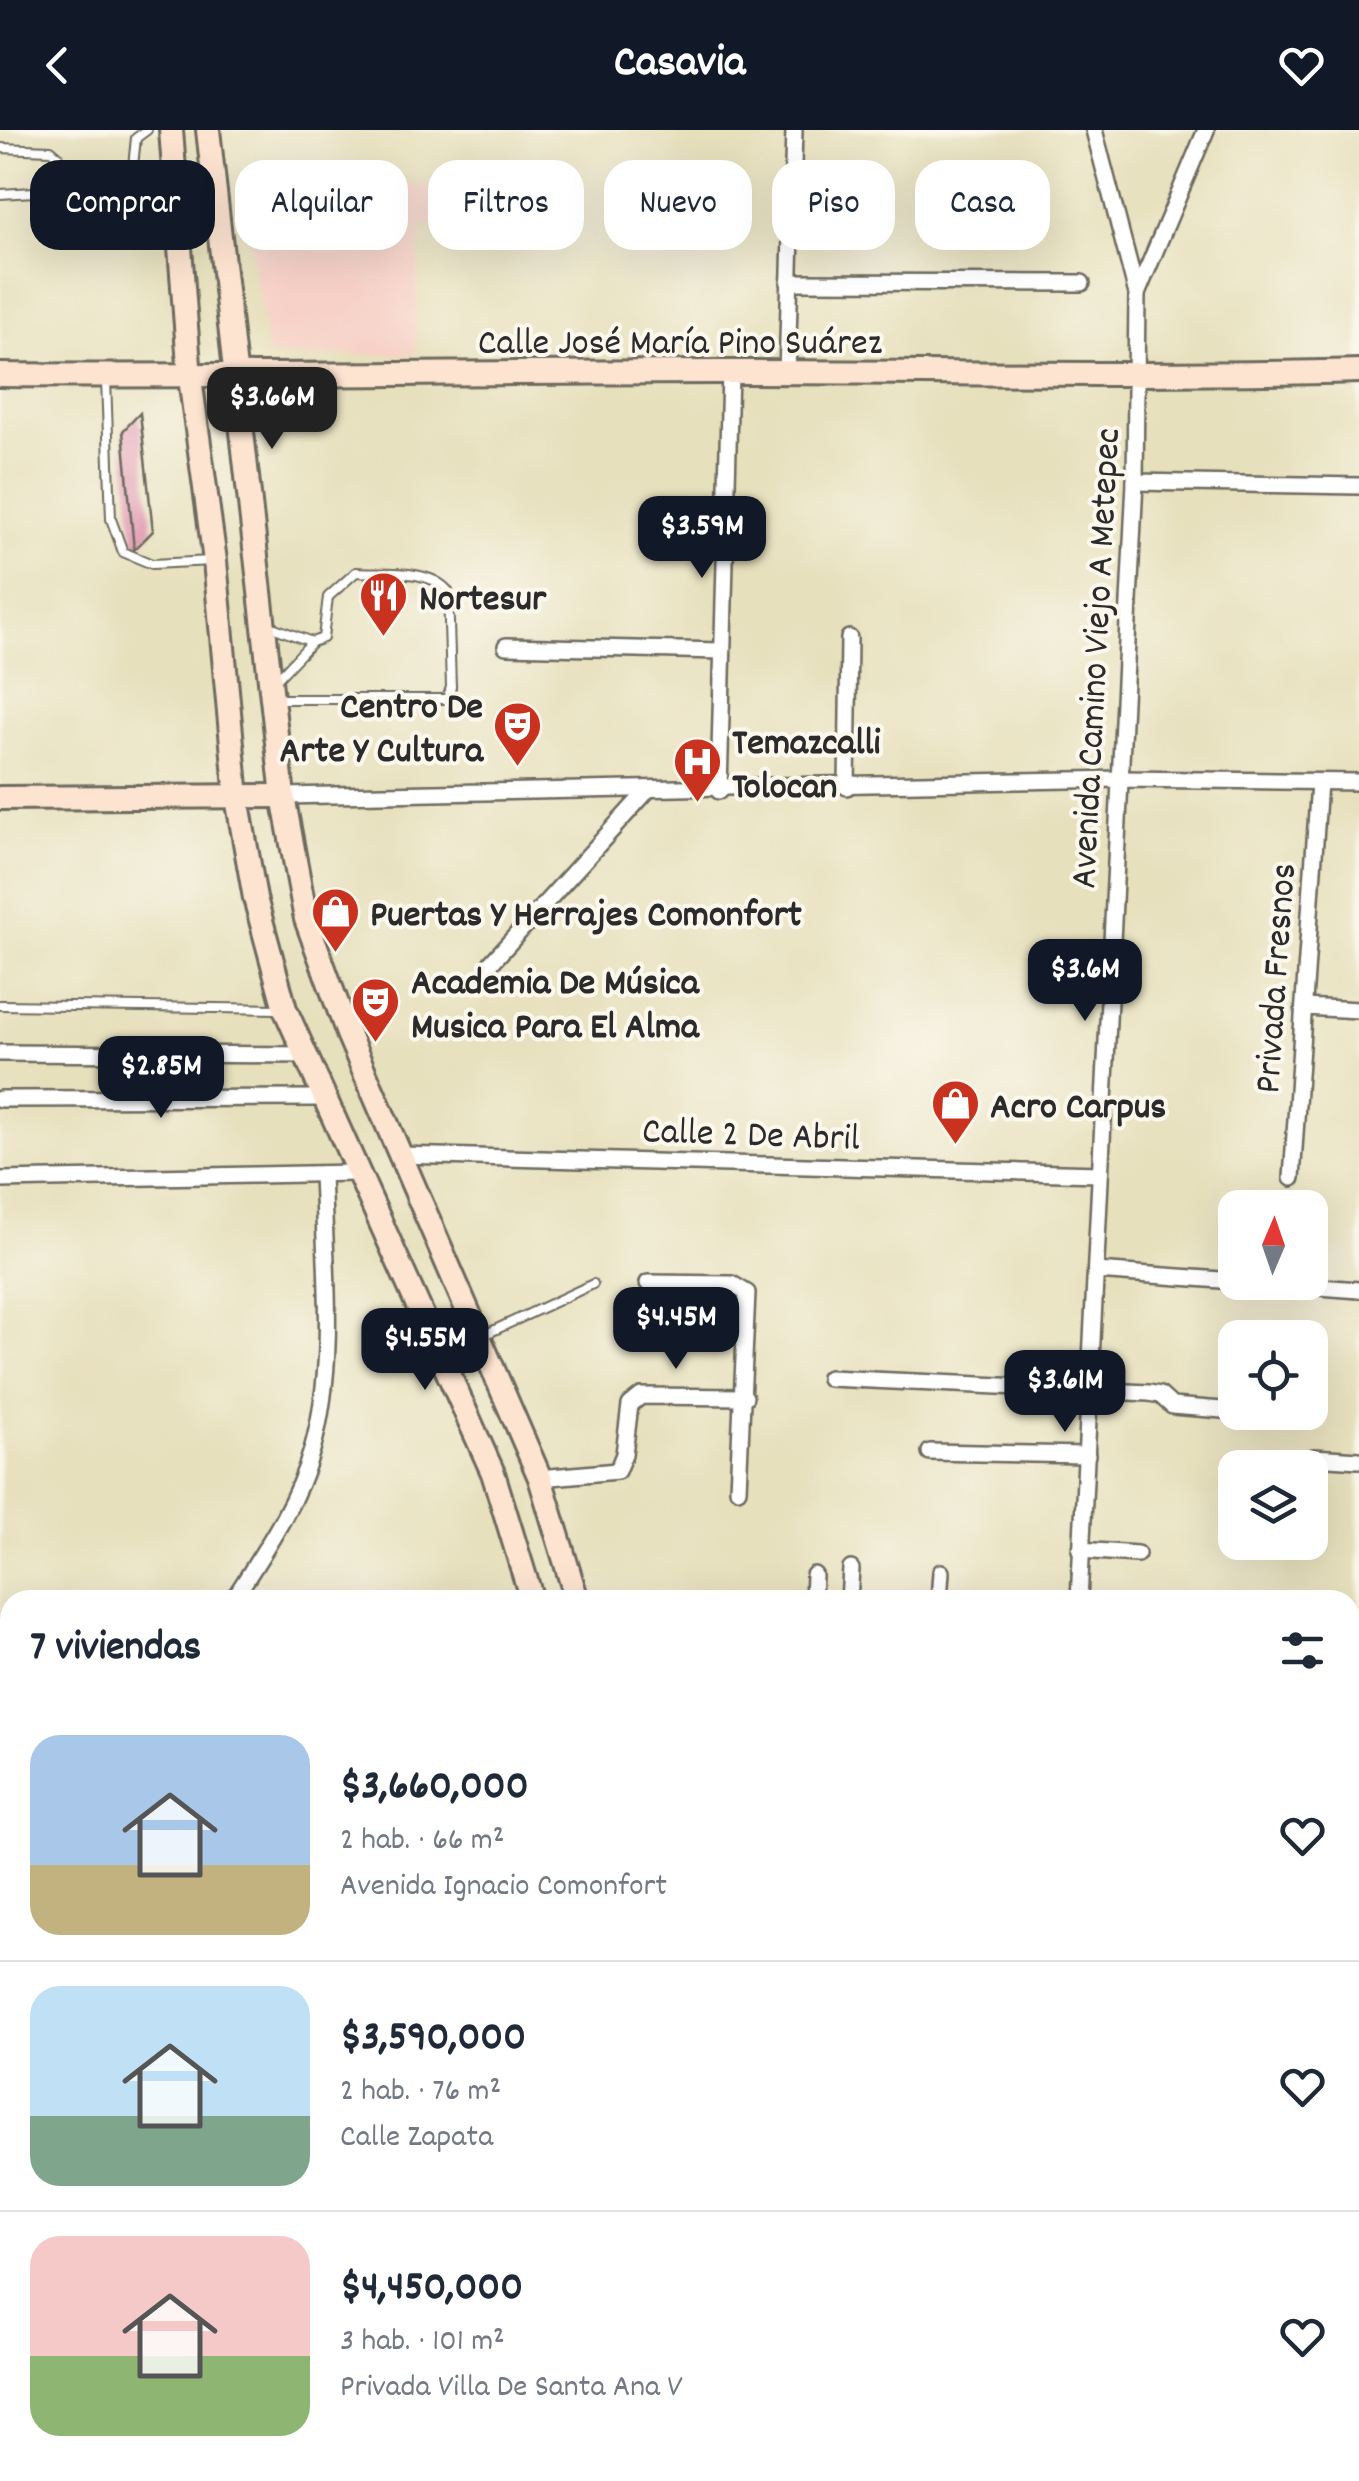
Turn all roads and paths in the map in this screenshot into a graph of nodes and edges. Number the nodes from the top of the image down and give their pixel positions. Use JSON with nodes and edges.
{"nodes":[{"id":1,"x":146,"y":130,"type":"edge"},
{"id":2,"x":171,"y":130,"type":"edge"},
{"id":3,"x":208,"y":130,"type":"edge"},
{"id":4,"x":794,"y":130,"type":"edge"},
{"id":5,"x":1094,"y":130,"type":"edge"},
{"id":6,"x":1206,"y":130,"type":"edge"},
{"id":7,"x":0,"y":148,"type":"edge"},
{"id":8,"x":59,"y":160,"type":"edge"},
{"id":9,"x":134,"y":160,"type":"edge"},
{"id":10,"x":173,"y":160,"type":"edge"},
{"id":11,"x":30,"y":192,"type":"edge"},
{"id":12,"x":0,"y":194,"type":"edge"},
{"id":13,"x":178,"y":250,"type":"edge"},
{"id":14,"x":789,"y":282,"type":"junction"},
{"id":15,"x":1082,"y":283,"type":"dead end"},
{"id":16,"x":1137,"y":294,"type":"junction"},
{"id":17,"x":1359,"y":371,"type":"edge"},
{"id":18,"x":730,"y":372,"type":"junction"},
{"id":19,"x":0,"y":375,"type":"edge"},
{"id":20,"x":787,"y":375,"type":"junction"},
{"id":21,"x":106,"y":376,"type":"junction"},
{"id":22,"x":236,"y":376,"type":"junction"},
{"id":23,"x":190,"y":378,"type":"junction"},
{"id":24,"x":1137,"y":378,"type":"junction"},
{"id":25,"x":1135,"y":482,"type":"junction"},
{"id":26,"x":1359,"y":486,"type":"edge"},
{"id":27,"x":215,"y":561,"type":"junction"},
{"id":28,"x":267,"y":625,"type":"junction"},
{"id":29,"x":849,"y":638,"type":"dead end"},
{"id":30,"x":312,"y":642,"type":"junction"},
{"id":31,"x":506,"y":646,"type":"dead end"},
{"id":32,"x":722,"y":652,"type":"junction"},
{"id":33,"x":274,"y":690,"type":"junction"},
{"id":34,"x":1120,"y":779,"type":"junction"},
{"id":35,"x":1319,"y":782,"type":"junction"},
{"id":36,"x":1359,"y":782,"type":"edge"},
{"id":37,"x":847,"y":787,"type":"junction"},
{"id":38,"x":719,"y":791,"type":"junction"},
{"id":39,"x":646,"y":792,"type":"junction"},
{"id":40,"x":283,"y":796,"type":"junction"},
{"id":41,"x":0,"y":798,"type":"edge"},
{"id":42,"x":237,"y":798,"type":"junction"},
{"id":43,"x":491,"y":963,"type":"dead end"},
{"id":44,"x":0,"y":1006,"type":"edge"},
{"id":45,"x":1304,"y":1006,"type":"junction"},
{"id":46,"x":285,"y":1009,"type":"junction"},
{"id":47,"x":1359,"y":1010,"type":"edge"},
{"id":48,"x":0,"y":1054,"type":"edge"},
{"id":49,"x":306,"y":1056,"type":"junction"},
{"id":50,"x":322,"y":1098,"type":"junction"},
{"id":51,"x":0,"y":1099,"type":"edge"},
{"id":52,"x":400,"y":1155,"type":"junction"},
{"id":53,"x":355,"y":1172,"type":"junction"},
{"id":54,"x":322,"y":1174,"type":"junction"},
{"id":55,"x":1100,"y":1174,"type":"junction"},
{"id":56,"x":1292,"y":1178,"type":"dead end"},
{"id":57,"x":0,"y":1180,"type":"edge"},
{"id":58,"x":1096,"y":1272,"type":"junction"},
{"id":59,"x":1218,"y":1280,"type":"edge"},
{"id":60,"x":648,"y":1283,"type":"dead end"},
{"id":61,"x":593,"y":1284,"type":"dead end"},
{"id":62,"x":1328,"y":1288,"type":"edge"},
{"id":63,"x":1359,"y":1290,"type":"edge"},
{"id":64,"x":480,"y":1338,"type":"junction"},
{"id":65,"x":829,"y":1378,"type":"dead end"},
{"id":66,"x":1090,"y":1392,"type":"junction"},
{"id":67,"x":745,"y":1397,"type":"junction"},
{"id":68,"x":1218,"y":1410,"type":"edge"},
{"id":69,"x":930,"y":1452,"type":"dead end"},
{"id":70,"x":1087,"y":1454,"type":"junction"},
{"id":71,"x":1328,"y":1457,"type":"edge"},
{"id":72,"x":1359,"y":1460,"type":"edge"},
{"id":73,"x":540,"y":1478,"type":"junction"},
{"id":74,"x":738,"y":1489,"type":"dead end"},
{"id":75,"x":1080,"y":1550,"type":"junction"},
{"id":76,"x":1137,"y":1554,"type":"dead end"},
{"id":77,"x":850,"y":1569,"type":"dead end"},
{"id":78,"x":941,"y":1572,"type":"dead end"},
{"id":79,"x":814,"y":1576,"type":"dead end"},
{"id":80,"x":239,"y":1590,"type":"edge"},
{"id":81,"x":529,"y":1590,"type":"edge"},
{"id":82,"x":574,"y":1590,"type":"edge"},
{"id":83,"x":813,"y":1590,"type":"edge"},
{"id":84,"x":850,"y":1590,"type":"edge"},
{"id":85,"x":940,"y":1590,"type":"edge"},
{"id":86,"x":1079,"y":1590,"type":"edge"}],
"edges":[{"from":1,"to":9,"type":"lane"},
{"from":2,"to":10,"type":"main road"},
{"from":3,"to":22,"type":"main road"},
{"from":4,"to":14,"type":"street"},
{"from":5,"to":16,"type":"street"},
{"from":6,"to":16,"type":"street"},
{"from":7,"to":8,"type":"lane"},
{"from":11,"to":12,"type":"lane"},
{"from":13,"to":23,"type":"main road"},
{"from":14,"to":15,"type":"street"},
{"from":14,"to":20,"type":"street"},
{"from":16,"to":24,"type":"street","name":"Avenida Camino Viejo A Metepec"},
{"from":17,"to":24,"type":"main road","name":"Calle José María Pino Suárez"},
{"from":18,"to":20,"type":"main road","name":"Calle José María Pino Suárez"},
{"from":18,"to":22,"type":"main road","name":"Calle José María Pino Suárez"},
{"from":18,"to":32,"type":"street"},
{"from":19,"to":21,"type":"main road","name":"Calle José María Pino Suárez"},
{"from":20,"to":24,"type":"main road","name":"Calle José María Pino Suárez"},
{"from":21,"to":23,"type":"main road","name":"Calle José María Pino Suárez"},
{"from":21,"to":27,"type":"lane"},
{"from":22,"to":23,"type":"main road","name":"Calle José María Pino Suárez"},
{"from":22,"to":28,"type":"main road"},
{"from":23,"to":27,"type":"main road"},
{"from":24,"to":25,"type":"street","name":"Avenida Camino Viejo A Metepec"},
{"from":25,"to":26,"type":"street"},
{"from":25,"to":34,"type":"street","name":"Avenida Camino Viejo A Metepec"},
{"from":27,"to":42,"type":"main road"},
{"from":28,"to":30,"type":"lane"},
{"from":28,"to":33,"type":"main road"},
{"from":29,"to":37,"type":"street"},
{"from":30,"to":33,"type":"lane"},
{"from":30,"to":33,"type":"lane"},
{"from":31,"to":32,"type":"street"},
{"from":32,"to":38,"type":"street"},
{"from":33,"to":40,"type":"main road"},
{"from":34,"to":35,"type":"street"},
{"from":34,"to":37,"type":"street"},
{"from":34,"to":55,"type":"street","name":"Avenida Camino Viejo A Metepec"},
{"from":35,"to":36,"type":"street"},
{"from":35,"to":45,"type":"street","name":"Privada Fresnos"},
{"from":37,"to":38,"type":"street"},
{"from":38,"to":39,"type":"street"},
{"from":39,"to":40,"type":"street"},
{"from":39,"to":43,"type":"street"},
{"from":40,"to":42,"type":"main road"},
{"from":40,"to":52,"type":"main road"},
{"from":41,"to":42,"type":"main road"},
{"from":42,"to":46,"type":"main road"},
{"from":44,"to":46,"type":"lane"},
{"from":45,"to":47,"type":"street"},
{"from":45,"to":56,"type":"street","name":"Privada Fresnos"},
{"from":46,"to":49,"type":"main road"},
{"from":48,"to":49,"type":"street"},
{"from":49,"to":50,"type":"main road"},
{"from":50,"to":51,"type":"street"},
{"from":50,"to":53,"type":"main road"},
{"from":52,"to":55,"type":"street","name":"Calle 2 De Abril"},
{"from":52,"to":64,"type":"main road"},
{"from":53,"to":54,"type":"street"},
{"from":53,"to":81,"type":"main road"},
{"from":54,"to":57,"type":"street"},
{"from":54,"to":80,"type":"street"},
{"from":55,"to":58,"type":"street","name":"Avenida Camino Viejo A Metepec"},
{"from":58,"to":59,"type":"street"},
{"from":58,"to":66,"type":"street","name":"Avenida Camino Viejo A Metepec"},
{"from":60,"to":67,"type":"street"},
{"from":61,"to":64,"type":"lane"},
{"from":62,"to":63,"type":"street"},
{"from":64,"to":73,"type":"main road"},
{"from":65,"to":66,"type":"street"},
{"from":66,"to":68,"type":"street"},
{"from":66,"to":70,"type":"street","name":"Avenida Camino Viejo A Metepec"},
{"from":67,"to":73,"type":"street"},
{"from":67,"to":74,"type":"street"},
{"from":69,"to":70,"type":"street"},
{"from":70,"to":75,"type":"street","name":"Avenida Camino Viejo A Metepec"},
{"from":71,"to":72,"type":"street"},
{"from":73,"to":82,"type":"main road"},
{"from":75,"to":76,"type":"street"},
{"from":75,"to":86,"type":"street","name":"Avenida Camino Viejo A Metepec"},
{"from":77,"to":84,"type":"street"},
{"from":78,"to":85,"type":"street"},
{"from":79,"to":83,"type":"street"}]}
